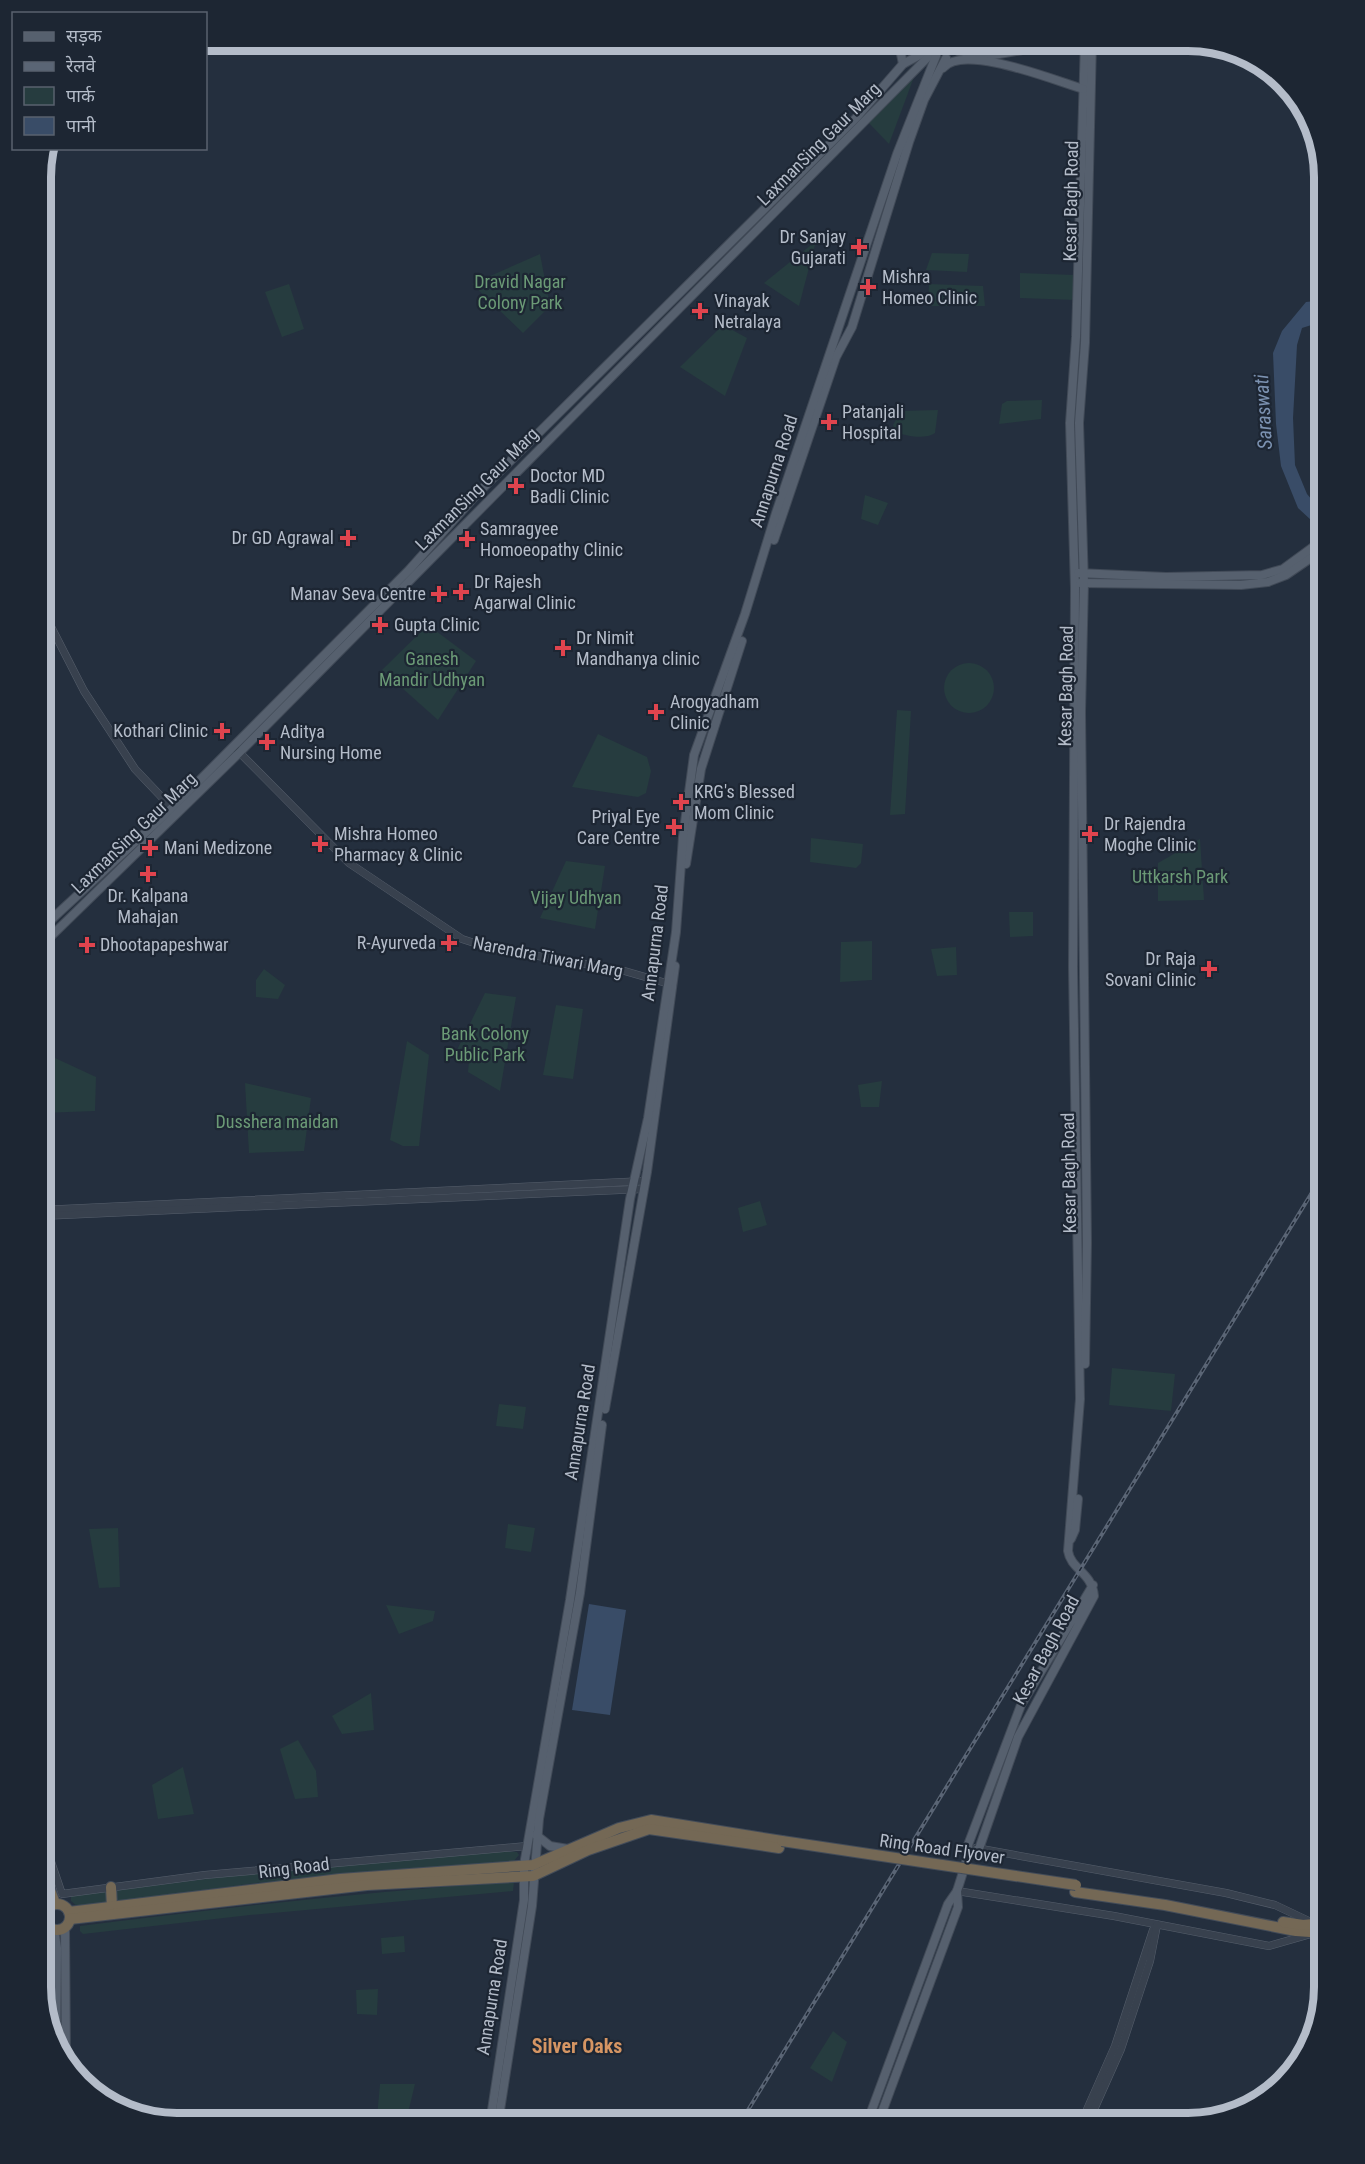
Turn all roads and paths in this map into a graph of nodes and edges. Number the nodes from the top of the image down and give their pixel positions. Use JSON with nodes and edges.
{"nodes":[{"id":1,"x":900,"y":51,"type":"edge"},
{"id":2,"x":924,"y":51,"type":"edge"},
{"id":3,"x":927,"y":51,"type":"edge"},
{"id":4,"x":930,"y":51,"type":"edge"},
{"id":5,"x":936,"y":51,"type":"edge"},
{"id":6,"x":954,"y":51,"type":"edge"},
{"id":7,"x":975,"y":51,"type":"edge"},
{"id":8,"x":1032,"y":51,"type":"edge"},
{"id":9,"x":1085,"y":51,"type":"edge"},
{"id":10,"x":1092,"y":51,"type":"edge"},
{"id":11,"x":946,"y":58,"type":"junction"},
{"id":12,"x":999,"y":59,"type":"junction"},
{"id":13,"x":903,"y":64,"type":"junction"},
{"id":14,"x":938,"y":75,"type":"junction"},
{"id":15,"x":1083,"y":89,"type":"junction"},
{"id":16,"x":698,"y":275,"type":"junction"},
{"id":17,"x":705,"y":281,"type":"junction"},
{"id":18,"x":1314,"y":549,"type":"edge"},
{"id":19,"x":1314,"y":551,"type":"edge"},
{"id":20,"x":1079,"y":573,"type":"junction"},
{"id":21,"x":1074,"y":583,"type":"junction"},
{"id":22,"x":1084,"y":583,"type":"junction"},
{"id":23,"x":51,"y":627,"type":"edge"},
{"id":24,"x":232,"y":746,"type":"junction"},
{"id":25,"x":239,"y":753,"type":"junction"},
{"id":26,"x":172,"y":808,"type":"junction"},
{"id":27,"x":51,"y":920,"type":"edge"},
{"id":28,"x":51,"y":936,"type":"edge"},
{"id":29,"x":670,"y":984,"type":"junction"},
{"id":30,"x":633,"y":1185,"type":"junction"},
{"id":31,"x":644,"y":1185,"type":"junction"},
{"id":32,"x":294,"y":1201,"type":"junction"},
{"id":33,"x":51,"y":1210,"type":"edge"},
{"id":34,"x":51,"y":1215,"type":"edge"},
{"id":35,"x":614,"y":1330,"type":"junction"},
{"id":36,"x":1083,"y":1332,"type":"junction"},
{"id":37,"x":1093,"y":1585,"type":"junction"},
{"id":38,"x":536,"y":1835,"type":"junction"},
{"id":39,"x":613,"y":1841,"type":"junction"},
{"id":40,"x":527,"y":1846,"type":"junction"},
{"id":41,"x":980,"y":1846,"type":"junction"},
{"id":42,"x":568,"y":1849,"type":"junction"},
{"id":43,"x":969,"y":1849,"type":"junction"},
{"id":44,"x":609,"y":1854,"type":"dead end"},
{"id":45,"x":51,"y":1868,"type":"edge"},
{"id":46,"x":528,"y":1870,"type":"junction"},
{"id":47,"x":111,"y":1887,"type":"junction"},
{"id":48,"x":1075,"y":1888,"type":"junction"},
{"id":49,"x":957,"y":1892,"type":"junction"},
{"id":50,"x":51,"y":1893,"type":"edge"},
{"id":51,"x":51,"y":1903,"type":"edge"},
{"id":52,"x":55,"y":1903,"type":"junction"},
{"id":53,"x":112,"y":1907,"type":"junction"},
{"id":54,"x":65,"y":1922,"type":"junction"},
{"id":55,"x":51,"y":1923,"type":"edge"},
{"id":56,"x":1157,"y":1924,"type":"junction"},
{"id":57,"x":1314,"y":1925,"type":"edge"},
{"id":58,"x":1314,"y":1927,"type":"edge"},
{"id":59,"x":1314,"y":1930,"type":"edge"},
{"id":60,"x":56,"y":2021,"type":"edge"},
{"id":61,"x":66,"y":2046,"type":"edge"},
{"id":62,"x":492,"y":2113,"type":"edge"},
{"id":63,"x":500,"y":2113,"type":"edge"},
{"id":64,"x":871,"y":2113,"type":"edge"},
{"id":65,"x":882,"y":2113,"type":"edge"},
{"id":66,"x":1085,"y":2113,"type":"edge"},
{"id":67,"x":1092,"y":2113,"type":"edge"}],
"edges":[{"from":1,"to":13,"type":"main road"},
{"from":2,"to":13,"type":"main road","name":"LaxmanSing Gaur Marg"},
{"from":3,"to":17,"type":"main road","name":"LaxmanSing Gaur Marg"},
{"from":4,"to":29,"type":"main road","name":"Annapurna Road"},
{"from":5,"to":11,"type":"main road"},
{"from":6,"to":11,"type":"main road"},
{"from":7,"to":12,"type":"main road"},
{"from":8,"to":12,"type":"main road"},
{"from":9,"to":15,"type":"main road","name":"Kesar Bagh Road"},
{"from":10,"to":20,"type":"main road","name":"Kesar Bagh Road"},
{"from":11,"to":14,"type":"main road","name":"Annapurna Road"},
{"from":12,"to":14,"type":"main road"},
{"from":12,"to":15,"type":"main road"},
{"from":13,"to":16,"type":"main road","name":"LaxmanSing Gaur Marg"},
{"from":14,"to":29,"type":"main road","name":"Annapurna Road"},
{"from":15,"to":20,"type":"main road","name":"Kesar Bagh Road"},
{"from":16,"to":17,"type":"street"},
{"from":16,"to":24,"type":"main road","name":"LaxmanSing Gaur Marg"},
{"from":17,"to":25,"type":"main road","name":"LaxmanSing Gaur Marg"},
{"from":18,"to":20,"type":"main road"},
{"from":19,"to":22,"type":"main road"},
{"from":20,"to":21,"type":"main road","name":"Kesar Bagh Road"},
{"from":20,"to":22,"type":"main road","name":"Kesar Bagh Road"},
{"from":21,"to":22,"type":"main road"},
{"from":21,"to":36,"type":"main road","name":"Kesar Bagh Road"},
{"from":22,"to":36,"type":"main road","name":"Kesar Bagh Road"},
{"from":23,"to":26,"type":"street"},
{"from":24,"to":25,"type":"street","name":"Narendra Tiwari Marg"},
{"from":24,"to":26,"type":"main road","name":"LaxmanSing Gaur Marg"},
{"from":25,"to":28,"type":"main road","name":"LaxmanSing Gaur Marg"},
{"from":25,"to":29,"type":"street","name":"Narendra Tiwari Marg"},
{"from":26,"to":27,"type":"main road","name":"LaxmanSing Gaur Marg"},
{"from":29,"to":30,"type":"main road","name":"Annapurna Road"},
{"from":29,"to":31,"type":"main road","name":"Annapurna Road"},
{"from":30,"to":31,"type":"street"},
{"from":30,"to":32,"type":"street"},
{"from":30,"to":35,"type":"main road","name":"Annapurna Road"},
{"from":31,"to":35,"type":"main road","name":"Annapurna Road"},
{"from":32,"to":33,"type":"street"},
{"from":32,"to":34,"type":"street"},
{"from":35,"to":38,"type":"main road","name":"Annapurna Road"},
{"from":35,"to":40,"type":"main road","name":"Annapurna Road"},
{"from":36,"to":37,"type":"main road","name":"Kesar Bagh Road"},
{"from":37,"to":41,"type":"main road","name":"Kesar Bagh Road"},
{"from":37,"to":43,"type":"main road"},
{"from":38,"to":42,"type":"main road"},
{"from":38,"to":46,"type":"main road","name":"Annapurna Road"},
{"from":39,"to":44,"type":"highway"},
{"from":39,"to":46,"type":"highway","name":"Ring Road"},
{"from":39,"to":48,"type":"highway","name":"Ring Road Flyover"},
{"from":40,"to":46,"type":"main road","name":"Annapurna Road"},
{"from":40,"to":47,"type":"street"},
{"from":41,"to":43,"type":"main road"},
{"from":41,"to":57,"type":"street"},
{"from":42,"to":46,"type":"highway","name":"Ring Road"},
{"from":42,"to":48,"type":"highway","name":"Ring Road Flyover","bridge":true},
{"from":43,"to":49,"type":"main road"},
{"from":45,"to":47,"type":"street"},
{"from":46,"to":53,"type":"highway","name":"Ring Road"},
{"from":46,"to":54,"type":"highway","name":"Ring Road"},
{"from":46,"to":62,"type":"main road","name":"Annapurna Road"},
{"from":46,"to":63,"type":"main road","name":"Annapurna Road"},
{"from":47,"to":53,"type":"highway"},
{"from":48,"to":58,"type":"highway","name":"Ring Road Flyover"},
{"from":49,"to":56,"type":"street"},
{"from":49,"to":64,"type":"main road"},
{"from":49,"to":65,"type":"main road"},
{"from":50,"to":52,"type":"highway"},
{"from":51,"to":52,"type":"highway"},
{"from":52,"to":54,"type":"highway"},
{"from":53,"to":54,"type":"highway","name":"Ring Road"},
{"from":54,"to":55,"type":"highway"},
{"from":54,"to":60,"type":"main road"},
{"from":54,"to":61,"type":"main road"},
{"from":56,"to":59,"type":"street"},
{"from":56,"to":66,"type":"street"},
{"from":56,"to":67,"type":"street"}]}
